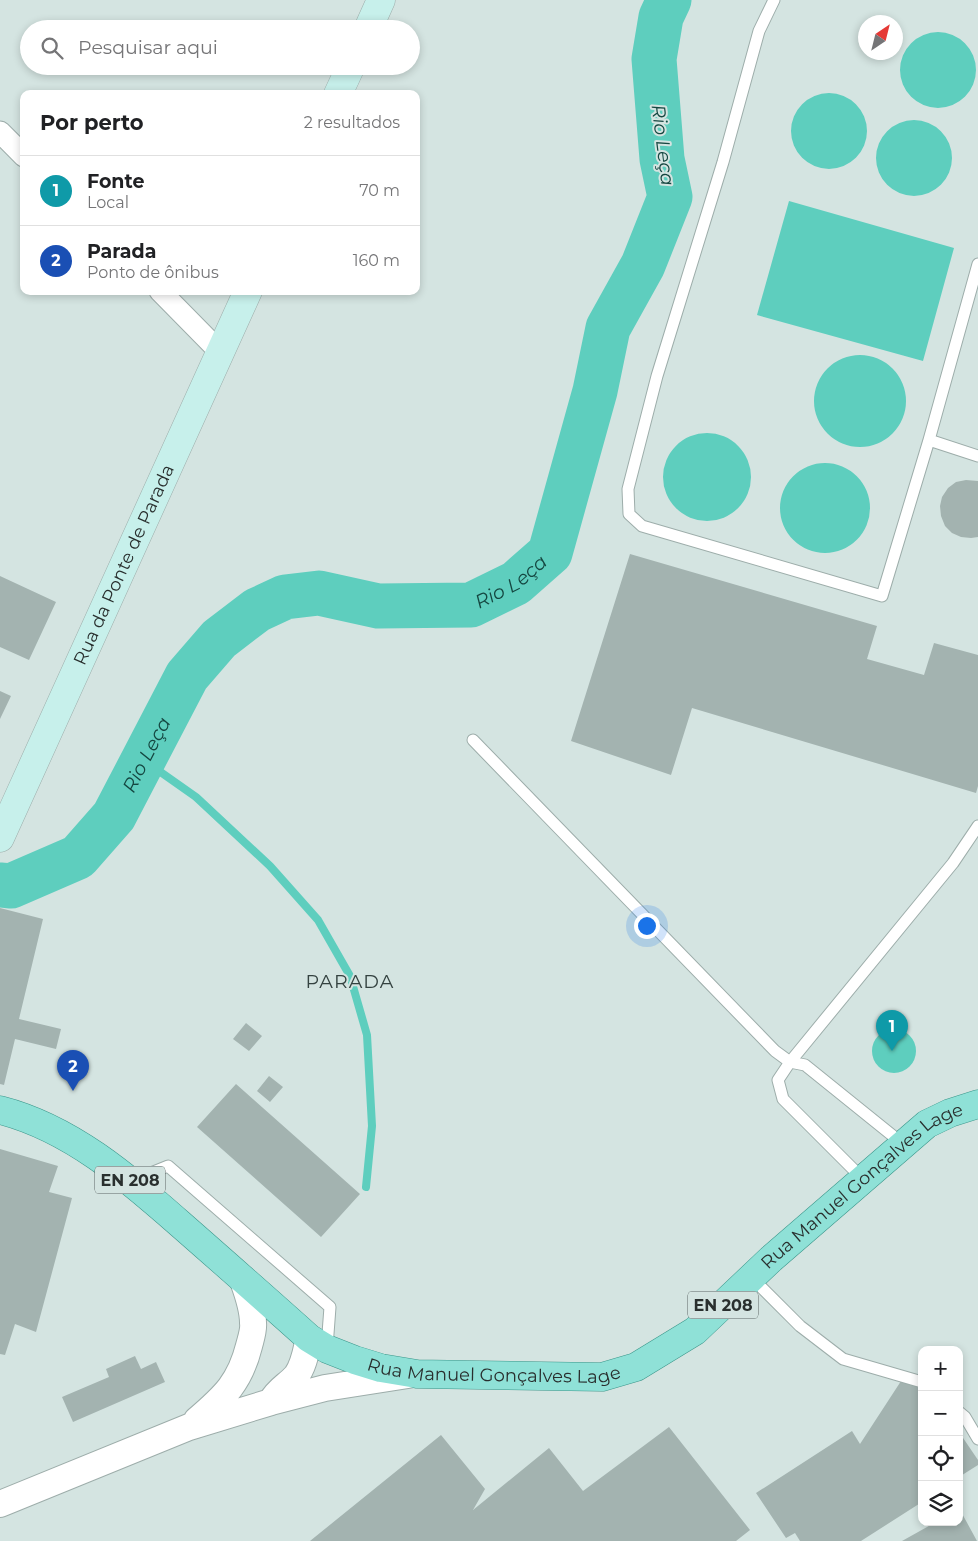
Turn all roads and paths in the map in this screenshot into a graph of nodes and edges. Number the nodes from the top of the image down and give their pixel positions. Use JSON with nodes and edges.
{"nodes":[{"id":1,"x":381,"y":0,"type":"edge"},
{"id":2,"x":774,"y":0,"type":"edge"},
{"id":3,"x":372,"y":20,"type":"edge"},
{"id":4,"x":347,"y":75,"type":"edge"},
{"id":5,"x":340,"y":90,"type":"edge"},
{"id":6,"x":0,"y":132,"type":"edge"},
{"id":7,"x":20,"y":152,"type":"edge"},
{"id":8,"x":978,"y":264,"type":"edge"},
{"id":9,"x":164,"y":295,"type":"edge"},
{"id":10,"x":246,"y":295,"type":"edge"},
{"id":11,"x":220,"y":352,"type":"junction"},
{"id":12,"x":929,"y":440,"type":"junction"},
{"id":13,"x":978,"y":456,"type":"edge"},
{"id":14,"x":473,"y":740,"type":"dead end"},
{"id":15,"x":978,"y":826,"type":"edge"},
{"id":16,"x":0,"y":838,"type":"edge"},
{"id":17,"x":790,"y":1062,"type":"junction"},
{"id":18,"x":978,"y":1104,"type":"edge"},
{"id":19,"x":0,"y":1110,"type":"edge"},
{"id":20,"x":903,"y":1144,"type":"junction"},
{"id":21,"x":863,"y":1179,"type":"junction"},
{"id":22,"x":130,"y":1181,"type":"junction"},
{"id":23,"x":242,"y":1278,"type":"junction"},
{"id":24,"x":752,"y":1278,"type":"junction"},
{"id":25,"x":318,"y":1344,"type":"junction"},
{"id":26,"x":417,"y":1374,"type":"junction"},
{"id":27,"x":918,"y":1381,"type":"edge"},
{"id":28,"x":271,"y":1402,"type":"junction"},
{"id":29,"x":963,"y":1415,"type":"edge"},
{"id":30,"x":189,"y":1427,"type":"junction"},
{"id":31,"x":978,"y":1439,"type":"edge"},
{"id":32,"x":0,"y":1504,"type":"edge"}],
"edges":[{"from":1,"to":3,"type":"main road"},
{"from":2,"to":12,"type":"lane"},
{"from":4,"to":5,"type":"main road"},
{"from":6,"to":7,"type":"street"},
{"from":8,"to":12,"type":"lane"},
{"from":9,"to":11,"type":"street"},
{"from":10,"to":11,"type":"main road","name":"Rua da Ponte de Parada"},
{"from":11,"to":16,"type":"main road","name":"Rua da Ponte de Parada"},
{"from":12,"to":13,"type":"lane"},
{"from":14,"to":17,"type":"lane"},
{"from":15,"to":17,"type":"lane"},
{"from":17,"to":20,"type":"lane"},
{"from":17,"to":21,"type":"lane"},
{"from":18,"to":20,"type":"main road","name":"Rua Manuel Gonçalves Lage","number":"EN 208"},
{"from":19,"to":22,"type":"main road","name":"Rua Manuel Gonçalves Lage","number":"EN 208"},
{"from":20,"to":21,"type":"main road","name":"Rua Manuel Gonçalves Lage","number":"EN 208"},
{"from":21,"to":24,"type":"main road","name":"Rua Manuel Gonçalves Lage","number":"EN 208"},
{"from":22,"to":23,"type":"main road","name":"Rua Manuel Gonçalves Lage","number":"EN 208"},
{"from":22,"to":25,"type":"lane"},
{"from":23,"to":25,"type":"main road","name":"Rua Manuel Gonçalves Lage","number":"EN 208"},
{"from":23,"to":30,"type":"street"},
{"from":24,"to":26,"type":"main road","name":"Rua Manuel Gonçalves Lage","number":"EN 208"},
{"from":24,"to":27,"type":"lane"},
{"from":25,"to":26,"type":"main road","name":"Rua Manuel Gonçalves Lage","number":"EN 208"},
{"from":25,"to":28,"type":"street"},
{"from":26,"to":28,"type":"street"},
{"from":28,"to":30,"type":"street"},
{"from":29,"to":31,"type":"lane"},
{"from":30,"to":32,"type":"street"}]}
